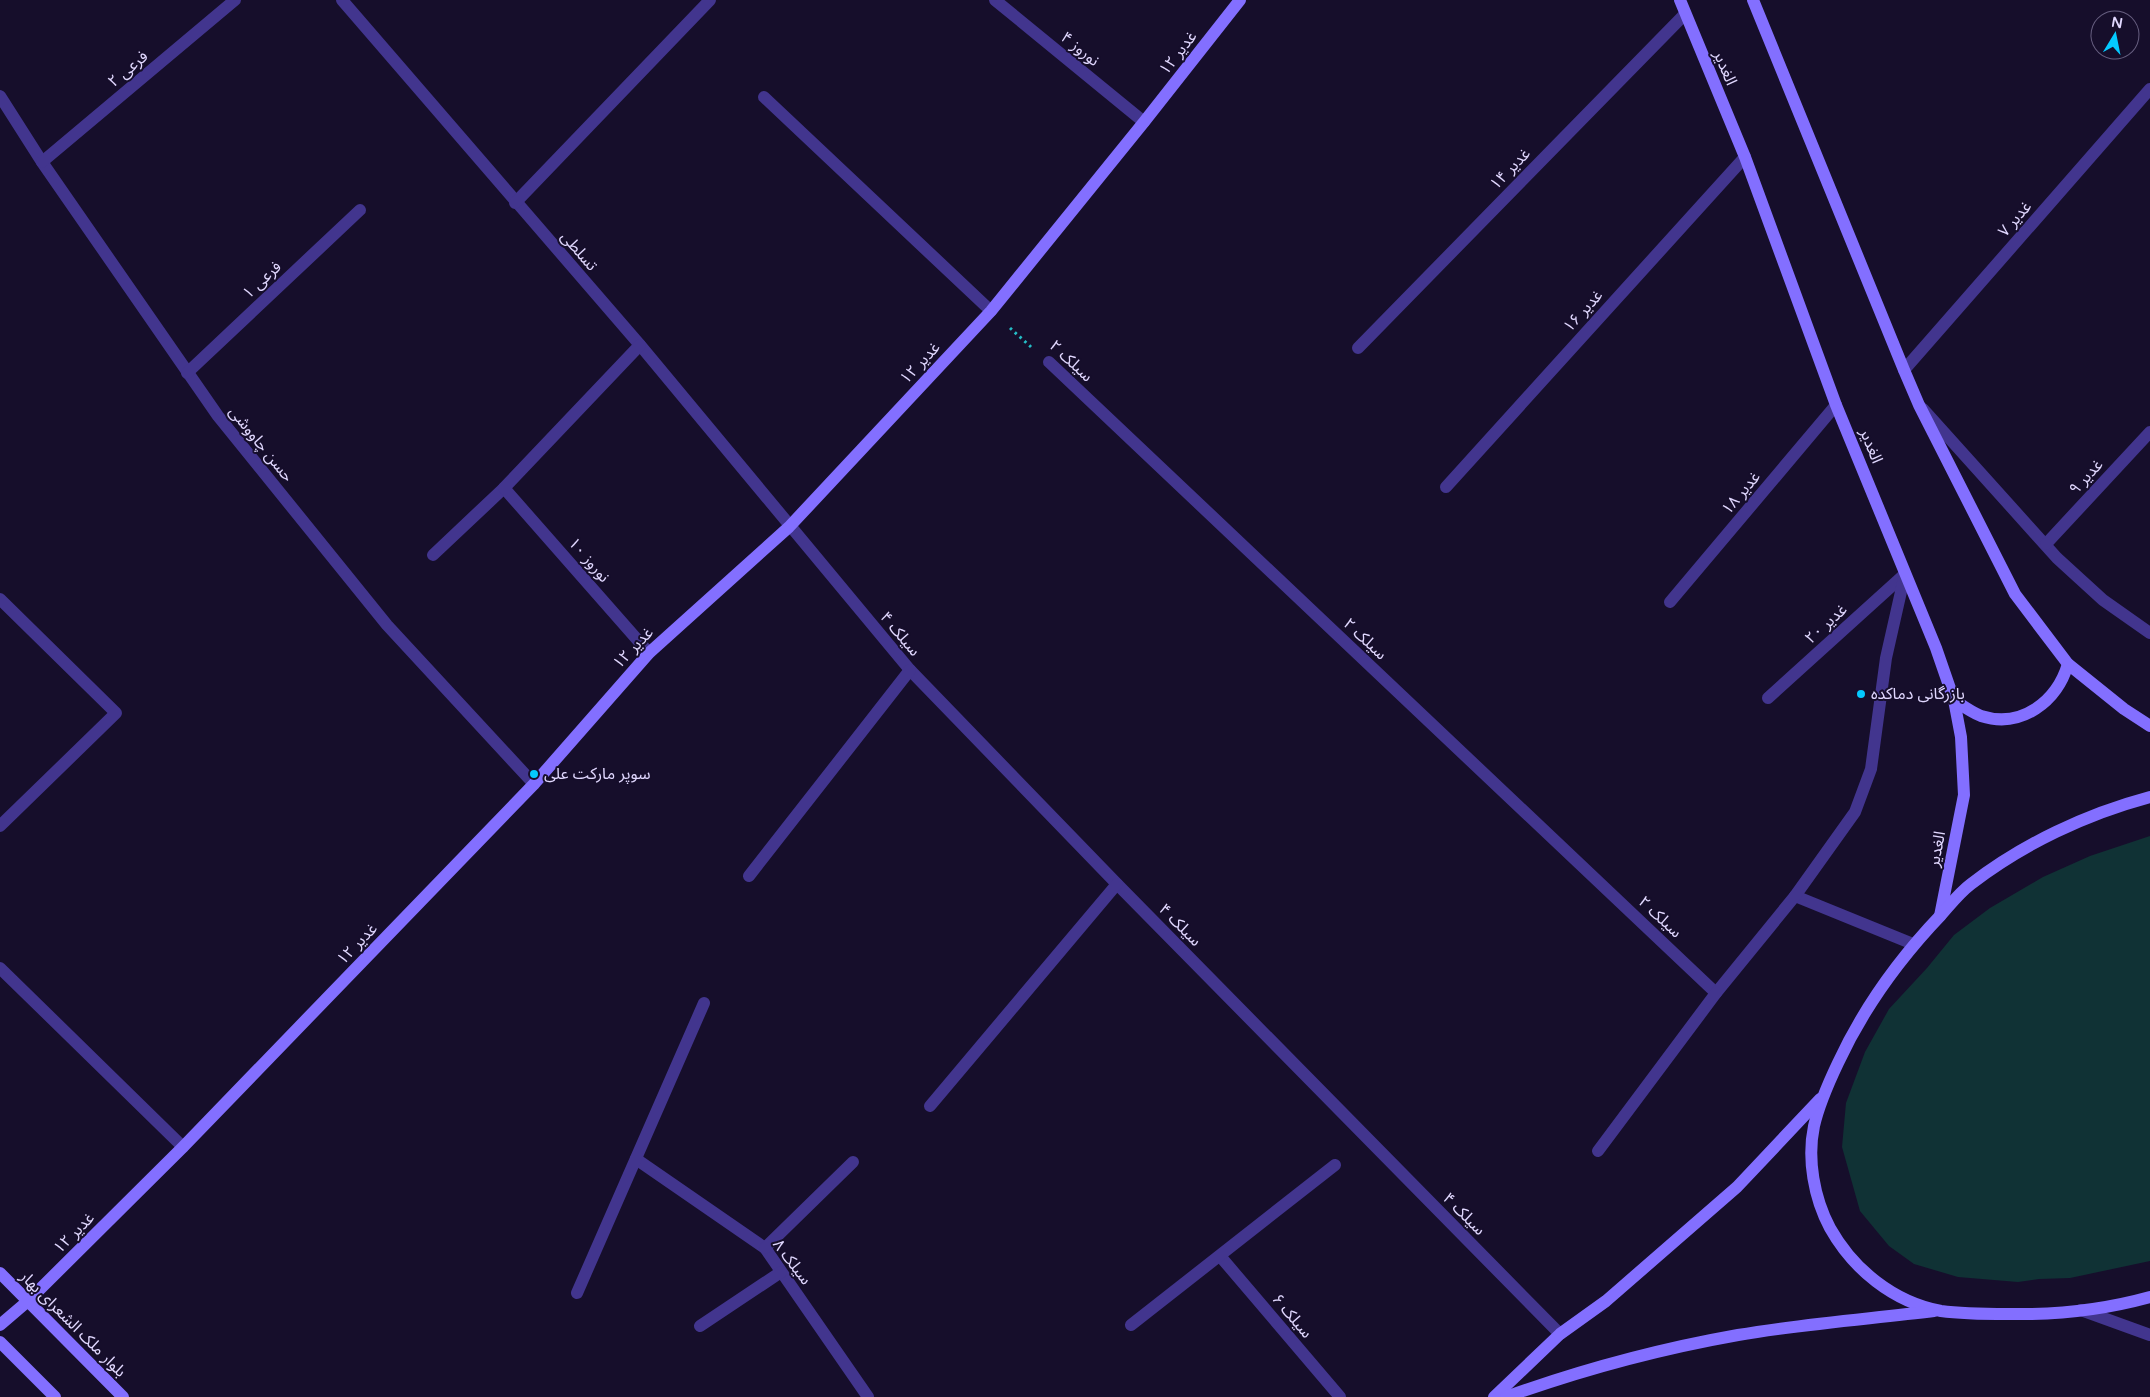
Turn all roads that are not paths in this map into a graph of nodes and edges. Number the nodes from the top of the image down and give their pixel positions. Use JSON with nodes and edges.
{"nodes":[{"id":1,"x":235,"y":0,"type":"edge"},
{"id":2,"x":342,"y":0,"type":"edge"},
{"id":3,"x":710,"y":0,"type":"edge"},
{"id":4,"x":995,"y":0,"type":"edge"},
{"id":5,"x":1240,"y":0,"type":"edge"},
{"id":6,"x":1680,"y":0,"type":"edge"},
{"id":7,"x":1753,"y":0,"type":"edge"},
{"id":8,"x":1685,"y":14,"type":"junction"},
{"id":9,"x":2150,"y":89,"type":"edge"},
{"id":10,"x":0,"y":96,"type":"edge"},
{"id":11,"x":764,"y":97,"type":"dead end"},
{"id":12,"x":1144,"y":122,"type":"junction"},
{"id":13,"x":1744,"y":156,"type":"junction"},
{"id":14,"x":42,"y":162,"type":"junction"},
{"id":15,"x":515,"y":203,"type":"junction"},
{"id":16,"x":360,"y":210,"type":"dead end"},
{"id":17,"x":991,"y":311,"type":"junction"},
{"id":18,"x":640,"y":345,"type":"junction"},
{"id":19,"x":1358,"y":348,"type":"dead end"},
{"id":20,"x":1049,"y":362,"type":"road end"},
{"id":21,"x":1904,"y":370,"type":"junction"},
{"id":22,"x":187,"y":373,"type":"junction"},
{"id":23,"x":1836,"y":405,"type":"junction"},
{"id":24,"x":1919,"y":405,"type":"junction"},
{"id":25,"x":2150,"y":432,"type":"edge"},
{"id":26,"x":1446,"y":486,"type":"dead end"},
{"id":27,"x":504,"y":488,"type":"junction"},
{"id":28,"x":789,"y":527,"type":"junction"},
{"id":29,"x":2046,"y":544,"type":"junction"},
{"id":30,"x":433,"y":554,"type":"dead end"},
{"id":31,"x":1905,"y":574,"type":"junction"},
{"id":32,"x":0,"y":599,"type":"edge"},
{"id":33,"x":1670,"y":602,"type":"dead end"},
{"id":34,"x":2150,"y":633,"type":"edge"},
{"id":35,"x":649,"y":653,"type":"junction"},
{"id":36,"x":2068,"y":664,"type":"junction"},
{"id":37,"x":910,"y":670,"type":"junction"},
{"id":38,"x":1768,"y":698,"type":"dead end"},
{"id":39,"x":1954,"y":700,"type":"junction"},
{"id":40,"x":2150,"y":726,"type":"edge"},
{"id":41,"x":534,"y":784,"type":"junction"},
{"id":42,"x":2150,"y":796,"type":"edge"},
{"id":43,"x":0,"y":826,"type":"edge"},
{"id":44,"x":749,"y":876,"type":"dead end"},
{"id":45,"x":1117,"y":884,"type":"junction"},
{"id":46,"x":1795,"y":896,"type":"junction"},
{"id":47,"x":1940,"y":916,"type":"junction"},
{"id":48,"x":1913,"y":944,"type":"junction"},
{"id":49,"x":0,"y":968,"type":"edge"},
{"id":50,"x":1716,"y":993,"type":"junction"},
{"id":51,"x":704,"y":1003,"type":"dead end"},
{"id":52,"x":1822,"y":1097,"type":"junction"},
{"id":53,"x":930,"y":1106,"type":"dead end"},
{"id":54,"x":183,"y":1147,"type":"junction"},
{"id":55,"x":1598,"y":1151,"type":"dead end"},
{"id":56,"x":636,"y":1159,"type":"junction"},
{"id":57,"x":853,"y":1162,"type":"dead end"},
{"id":58,"x":1335,"y":1166,"type":"dead end"},
{"id":59,"x":765,"y":1248,"type":"junction"},
{"id":60,"x":1220,"y":1256,"type":"junction"},
{"id":61,"x":781,"y":1272,"type":"junction"},
{"id":62,"x":0,"y":1273,"type":"edge"},
{"id":63,"x":577,"y":1293,"type":"dead end"},
{"id":64,"x":2150,"y":1297,"type":"edge"},
{"id":65,"x":28,"y":1301,"type":"junction"},
{"id":66,"x":1940,"y":1310,"type":"junction"},
{"id":67,"x":2081,"y":1310,"type":"junction"},
{"id":68,"x":0,"y":1325,"type":"edge"},
{"id":69,"x":1131,"y":1325,"type":"dead end"},
{"id":70,"x":700,"y":1326,"type":"dead end"},
{"id":71,"x":1560,"y":1334,"type":"junction"},
{"id":72,"x":2150,"y":1335,"type":"edge"},
{"id":73,"x":0,"y":1342,"type":"edge"},
{"id":74,"x":55,"y":1397,"type":"edge"},
{"id":75,"x":123,"y":1397,"type":"edge"},
{"id":76,"x":868,"y":1397,"type":"edge"},
{"id":77,"x":1340,"y":1397,"type":"edge"},
{"id":78,"x":1494,"y":1397,"type":"edge"},
{"id":79,"x":1506,"y":1397,"type":"edge"}],
"edges":[{"from":1,"to":14,"type":"street","name":"فرعی ۲"},
{"from":2,"to":15,"type":"street","name":"تسلطی"},
{"from":3,"to":15,"type":"street"},
{"from":4,"to":12,"type":"street","name":"نوروز ۴"},
{"from":5,"to":12,"type":"main road","name":"غدیر ۱۲"},
{"from":6,"to":8,"type":"main road","name":"الغدیر"},
{"from":7,"to":21,"type":"main road"},
{"from":8,"to":13,"type":"main road","name":"الغدیر"},
{"from":8,"to":19,"type":"street","name":"غدیر ۱۴"},
{"from":9,"to":21,"type":"street","name":"غدیر ۷"},
{"from":10,"to":14,"type":"street","name":"حسن چاووشی"},
{"from":11,"to":17,"type":"street"},
{"from":12,"to":17,"type":"main road","name":"غدیر ۱۲"},
{"from":13,"to":23,"type":"main road","name":"الغدیر"},
{"from":13,"to":26,"type":"street","name":"غدیر ۱۶"},
{"from":14,"to":22,"type":"street","name":"حسن چاووشی"},
{"from":15,"to":18,"type":"street","name":"تسلطی"},
{"from":16,"to":22,"type":"street","name":"فرعی ۱"},
{"from":17,"to":28,"type":"main road","name":"غدیر ۱۲"},
{"from":18,"to":27,"type":"street"},
{"from":18,"to":28,"type":"street","name":"تسلطی"},
{"from":20,"to":50,"type":"street","name":"سیلک ۲"},
{"from":21,"to":24,"type":"main road"},
{"from":22,"to":41,"type":"street","name":"حسن چاووشی"},
{"from":23,"to":31,"type":"main road","name":"الغدیر"},
{"from":23,"to":33,"type":"street","name":"غدیر ۱۸"},
{"from":24,"to":29,"type":"street"},
{"from":24,"to":36,"type":"main road"},
{"from":25,"to":29,"type":"street","name":"غدیر ۹"},
{"from":27,"to":30,"type":"street"},
{"from":27,"to":35,"type":"street","name":"نوروز ۱۰"},
{"from":28,"to":35,"type":"main road","name":"غدیر ۱۲"},
{"from":28,"to":37,"type":"street","name":"سیلک ۴"},
{"from":29,"to":34,"type":"street"},
{"from":31,"to":38,"type":"street","name":"غدیر ۲۰"},
{"from":31,"to":39,"type":"main road","name":"الغدیر"},
{"from":31,"to":46,"type":"street"},
{"from":32,"to":43,"type":"street"},
{"from":35,"to":41,"type":"main road","name":"غدیر ۱۲"},
{"from":36,"to":39,"type":"main road"},
{"from":36,"to":40,"type":"main road"},
{"from":37,"to":44,"type":"street"},
{"from":37,"to":45,"type":"street","name":"سیلک ۴"},
{"from":39,"to":47,"type":"main road","name":"الغدیر"},
{"from":41,"to":54,"type":"main road","name":"غدیر ۱۲"},
{"from":42,"to":47,"type":"main road"},
{"from":45,"to":53,"type":"street"},
{"from":45,"to":71,"type":"street","name":"سیلک ۴"},
{"from":46,"to":48,"type":"street"},
{"from":46,"to":50,"type":"street"},
{"from":47,"to":48,"type":"main road"},
{"from":48,"to":52,"type":"main road"},
{"from":49,"to":54,"type":"street"},
{"from":50,"to":55,"type":"street"},
{"from":51,"to":56,"type":"street"},
{"from":52,"to":66,"type":"main road"},
{"from":52,"to":71,"type":"main road"},
{"from":54,"to":65,"type":"main road","name":"غدیر ۱۲"},
{"from":56,"to":59,"type":"street","name":"سیلک ۸"},
{"from":56,"to":63,"type":"street"},
{"from":57,"to":59,"type":"street"},
{"from":58,"to":60,"type":"street"},
{"from":59,"to":61,"type":"street","name":"سیلک ۸"},
{"from":60,"to":69,"type":"street"},
{"from":60,"to":77,"type":"street","name":"سیلک ۶"},
{"from":61,"to":70,"type":"street"},
{"from":61,"to":76,"type":"street","name":"سیلک ۸"},
{"from":62,"to":65,"type":"main road","name":"بلوار ملک الشعرای بهار"},
{"from":64,"to":67,"type":"main road"},
{"from":65,"to":68,"type":"main road","name":"غدیر ۱۲"},
{"from":65,"to":75,"type":"main road","name":"بلوار ملک الشعرای بهار"},
{"from":66,"to":67,"type":"main road"},
{"from":66,"to":79,"type":"main road"},
{"from":67,"to":72,"type":"street"},
{"from":71,"to":78,"type":"main road"},
{"from":73,"to":74,"type":"main road"}]}
